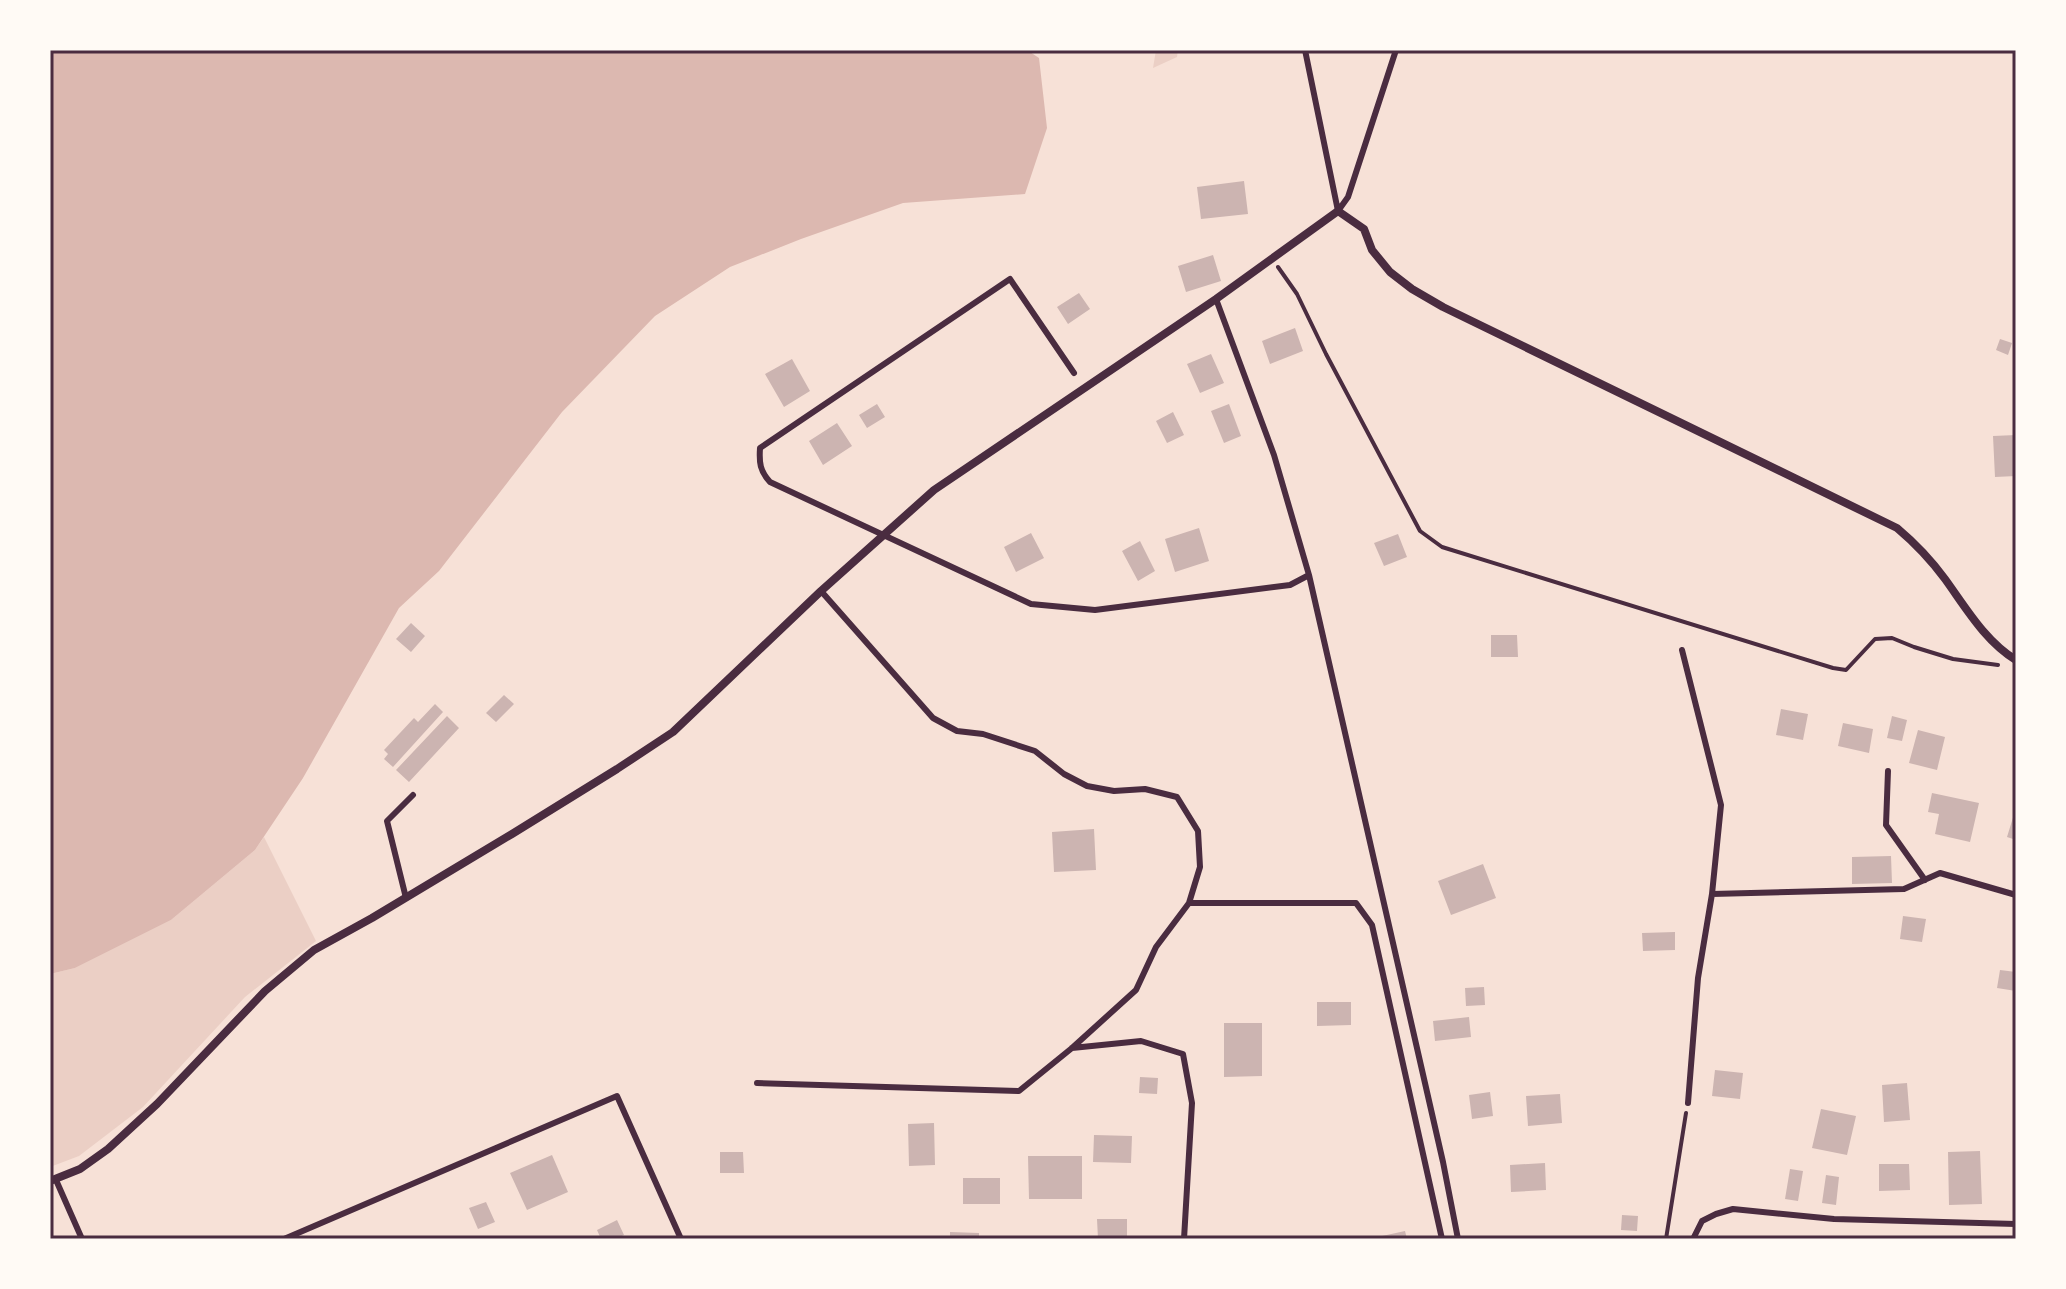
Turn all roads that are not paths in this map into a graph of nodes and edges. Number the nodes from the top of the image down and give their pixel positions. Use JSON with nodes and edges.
{"nodes":[{"id":1,"x":1305,"y":50,"type":"edge"},
{"id":2,"x":1396,"y":50,"type":"edge"},
{"id":3,"x":1338,"y":211,"type":"junction"},
{"id":4,"x":1216,"y":299,"type":"junction"},
{"id":5,"x":1074,"y":373,"type":"dead end"},
{"id":6,"x":882,"y":536,"type":"junction"},
{"id":7,"x":1309,"y":575,"type":"junction"},
{"id":8,"x":821,"y":591,"type":"junction"},
{"id":9,"x":1682,"y":650,"type":"dead end"},
{"id":10,"x":2016,"y":660,"type":"edge"},
{"id":11,"x":1888,"y":771,"type":"dead end"},
{"id":12,"x":413,"y":795,"type":"dead end"},
{"id":13,"x":1925,"y":880,"type":"junction"},
{"id":14,"x":1712,"y":894,"type":"junction"},
{"id":15,"x":2016,"y":895,"type":"edge"},
{"id":16,"x":406,"y":898,"type":"junction"},
{"id":17,"x":1189,"y":903,"type":"junction"},
{"id":18,"x":1072,"y":1048,"type":"junction"},
{"id":19,"x":757,"y":1083,"type":"dead end"},
{"id":20,"x":1688,"y":1103,"type":"road end"},
{"id":21,"x":53,"y":1181,"type":"edge"},
{"id":22,"x":2016,"y":1224,"type":"edge"},
{"id":23,"x":82,"y":1239,"type":"edge"},
{"id":24,"x":284,"y":1239,"type":"edge"},
{"id":25,"x":681,"y":1239,"type":"edge"},
{"id":26,"x":1184,"y":1239,"type":"edge"},
{"id":27,"x":1442,"y":1239,"type":"edge"},
{"id":28,"x":1458,"y":1239,"type":"edge"},
{"id":29,"x":1693,"y":1239,"type":"edge"}],
"edges":[{"from":1,"to":3,"type":"lane"},
{"from":2,"to":3,"type":"lane"},
{"from":3,"to":4,"type":"street"},
{"from":3,"to":10,"type":"street"},
{"from":4,"to":6,"type":"street"},
{"from":4,"to":7,"type":"lane"},
{"from":5,"to":6,"type":"lane"},
{"from":6,"to":7,"type":"lane"},
{"from":6,"to":8,"type":"street"},
{"from":7,"to":28,"type":"lane"},
{"from":8,"to":16,"type":"street"},
{"from":8,"to":17,"type":"lane"},
{"from":9,"to":14,"type":"lane"},
{"from":11,"to":13,"type":"lane"},
{"from":12,"to":16,"type":"lane"},
{"from":13,"to":14,"type":"lane"},
{"from":13,"to":15,"type":"lane"},
{"from":14,"to":20,"type":"lane"},
{"from":16,"to":21,"type":"street"},
{"from":17,"to":18,"type":"lane"},
{"from":17,"to":27,"type":"lane"},
{"from":18,"to":19,"type":"lane"},
{"from":18,"to":26,"type":"lane"},
{"from":21,"to":23,"type":"lane"},
{"from":22,"to":29,"type":"lane"},
{"from":24,"to":25,"type":"lane"}]}
